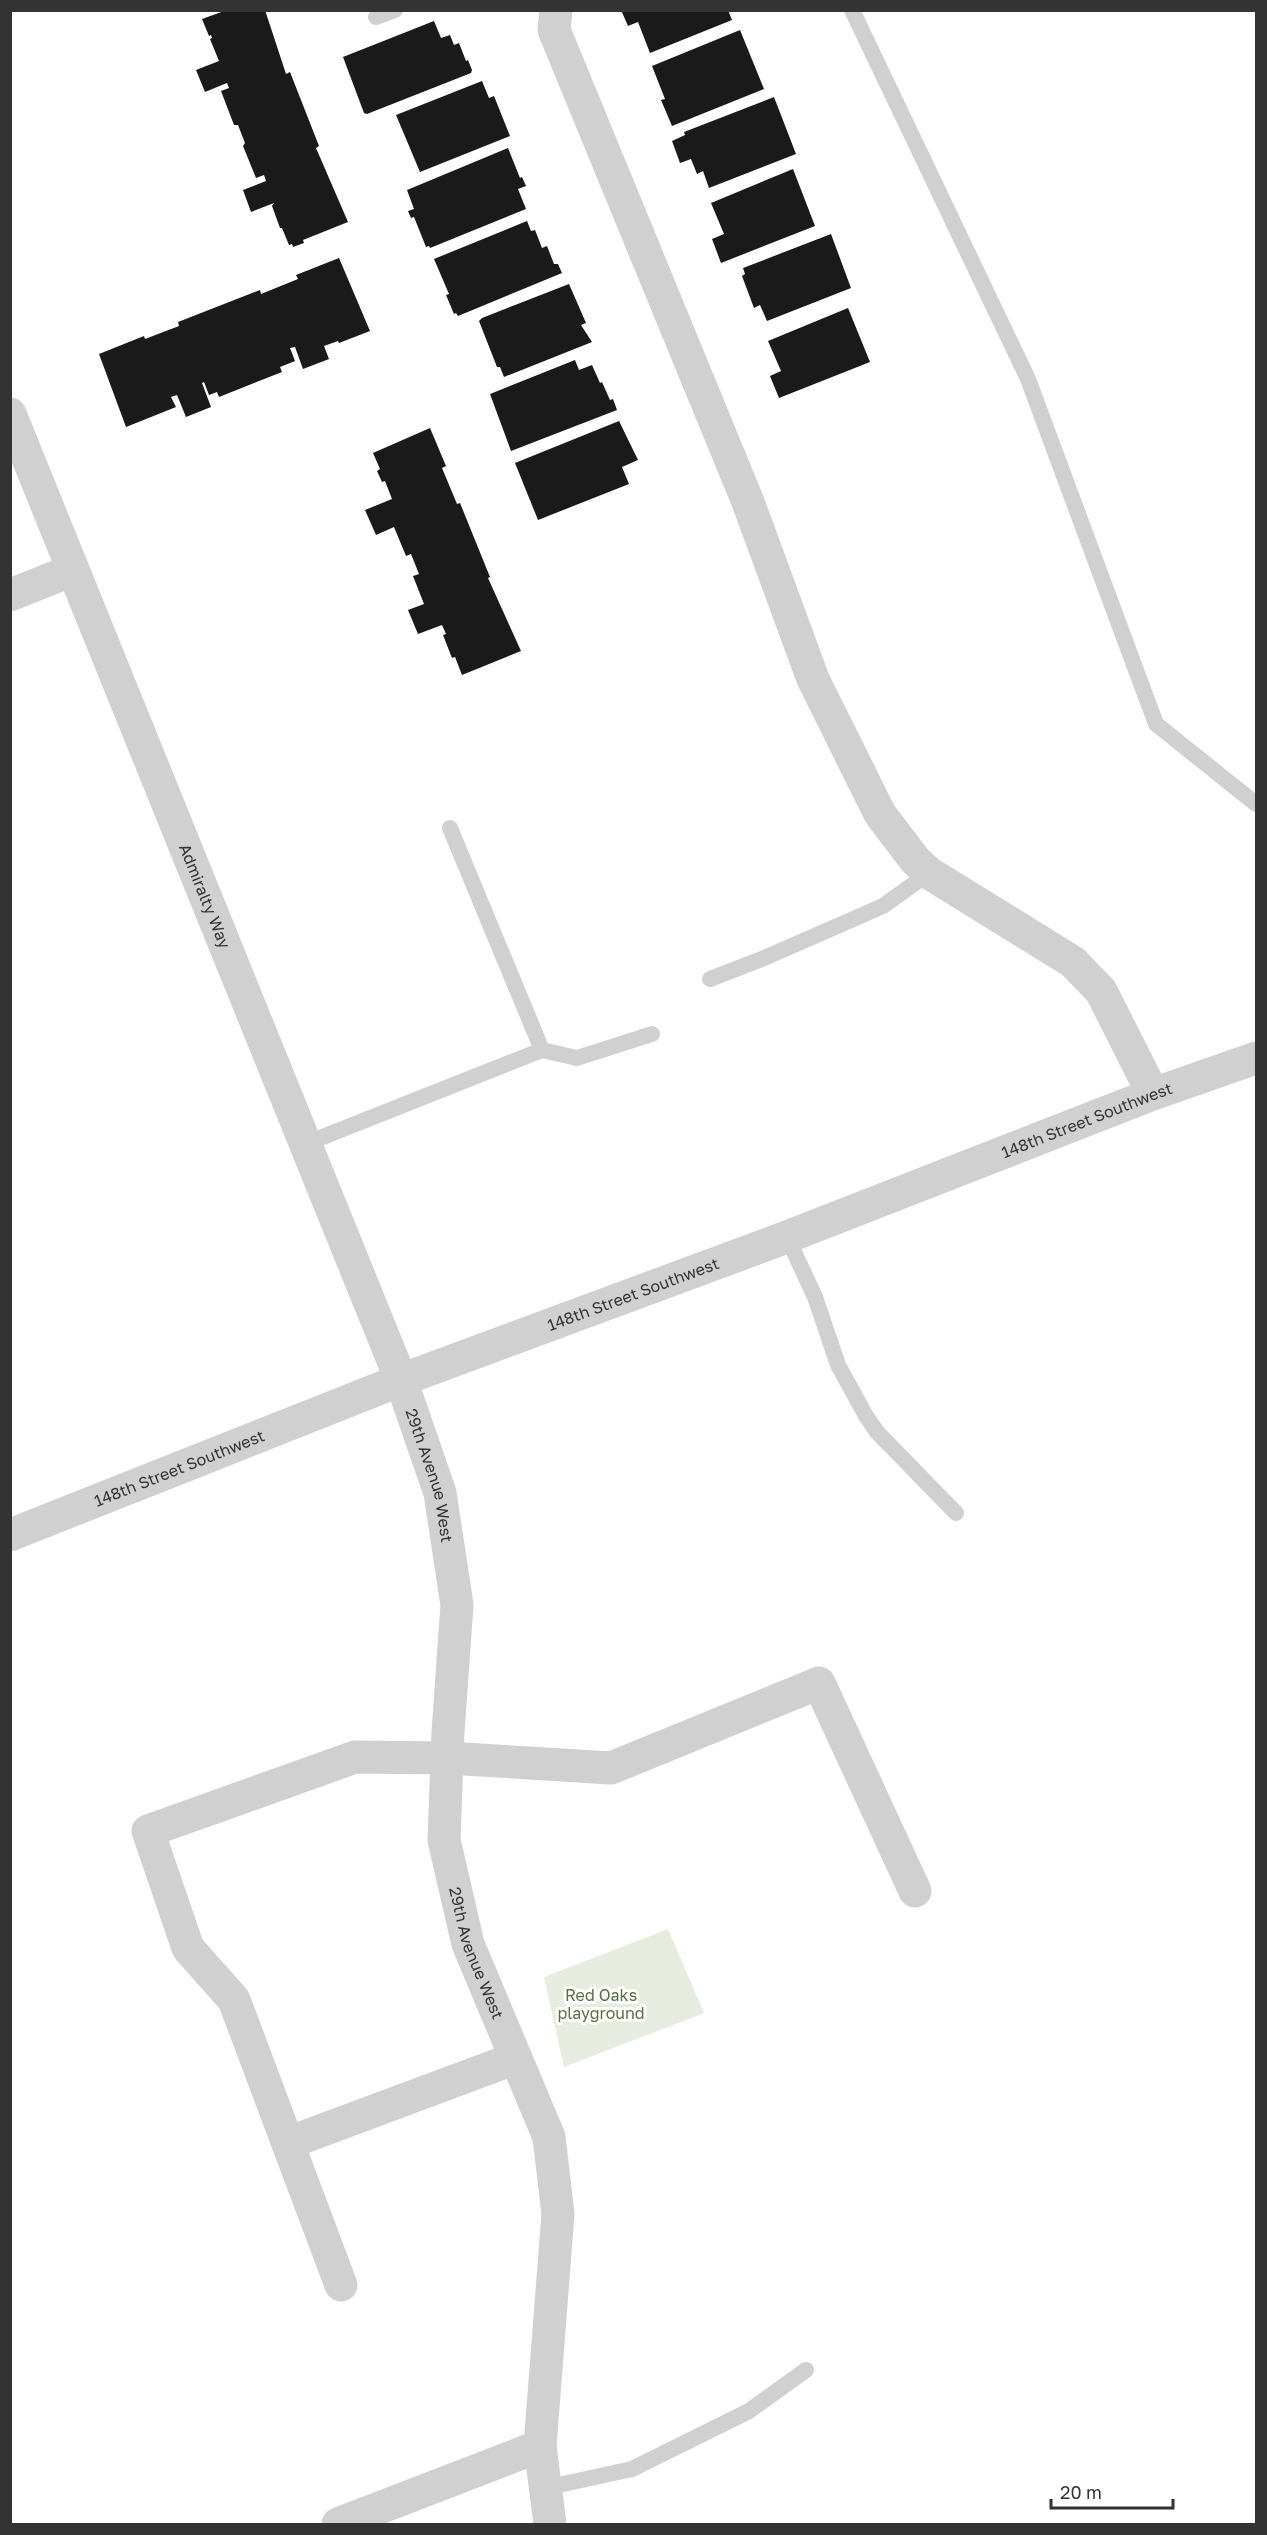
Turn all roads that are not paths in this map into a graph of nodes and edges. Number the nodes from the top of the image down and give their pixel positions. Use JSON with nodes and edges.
{"nodes":[{"id":1,"x":395,"y":10,"type":"edge"},
{"id":2,"x":556,"y":10,"type":"edge"},
{"id":3,"x":852,"y":10,"type":"edge"},
{"id":4,"x":376,"y":17,"type":"dead end"},
{"id":5,"x":10,"y":414,"type":"edge"},
{"id":6,"x":74,"y":570,"type":"junction"},
{"id":7,"x":10,"y":595,"type":"edge"},
{"id":8,"x":1257,"y":804,"type":"edge"},
{"id":9,"x":450,"y":828,"type":"dead end"},
{"id":10,"x":930,"y":873,"type":"junction"},
{"id":11,"x":710,"y":979,"type":"dead end"},
{"id":12,"x":652,"y":1034,"type":"dead end"},
{"id":13,"x":542,"y":1050,"type":"junction"},
{"id":14,"x":1257,"y":1058,"type":"edge"},
{"id":15,"x":1153,"y":1094,"type":"junction"},
{"id":16,"x":305,"y":1144,"type":"junction"},
{"id":17,"x":787,"y":1237,"type":"junction"},
{"id":18,"x":400,"y":1380,"type":"junction"},
{"id":19,"x":956,"y":1513,"type":"dead end"},
{"id":20,"x":10,"y":1535,"type":"edge"},
{"id":21,"x":447,"y":1758,"type":"junction"},
{"id":22,"x":915,"y":1891,"type":"dead end"},
{"id":23,"x":516,"y":2058,"type":"junction"},
{"id":24,"x":288,"y":2143,"type":"junction"},
{"id":25,"x":341,"y":2285,"type":"dead end"},
{"id":26,"x":806,"y":2370,"type":"dead end"},
{"id":27,"x":540,"y":2446,"type":"junction"},
{"id":28,"x":545,"y":2488,"type":"junction"},
{"id":29,"x":338,"y":2524,"type":"edge"},
{"id":30,"x":550,"y":2524,"type":"edge"}],
"edges":[{"from":1,"to":4,"type":"lane"},
{"from":2,"to":10,"type":"street"},
{"from":3,"to":8,"type":"lane"},
{"from":5,"to":6,"type":"street","name":"Admiralty Way"},
{"from":6,"to":7,"type":"street"},
{"from":6,"to":16,"type":"street","name":"Admiralty Way"},
{"from":9,"to":13,"type":"lane"},
{"from":10,"to":11,"type":"lane"},
{"from":10,"to":15,"type":"street"},
{"from":12,"to":13,"type":"lane"},
{"from":13,"to":16,"type":"lane"},
{"from":14,"to":15,"type":"street","name":"148th Street Southwest"},
{"from":15,"to":17,"type":"street","name":"148th Street Southwest"},
{"from":16,"to":18,"type":"street","name":"Admiralty Way"},
{"from":17,"to":18,"type":"street","name":"148th Street Southwest"},
{"from":17,"to":19,"type":"lane"},
{"from":18,"to":20,"type":"street","name":"148th Street Southwest"},
{"from":18,"to":21,"type":"street","name":"29th Avenue West"},
{"from":21,"to":22,"type":"street"},
{"from":21,"to":23,"type":"street","name":"29th Avenue West"},
{"from":21,"to":24,"type":"street"},
{"from":23,"to":24,"type":"street"},
{"from":23,"to":27,"type":"street","name":"29th Avenue West"},
{"from":24,"to":25,"type":"street"},
{"from":26,"to":28,"type":"lane"},
{"from":27,"to":28,"type":"street","name":"29th Avenue West"},
{"from":27,"to":29,"type":"street"},
{"from":28,"to":30,"type":"street","name":"29th Avenue West"}]}
